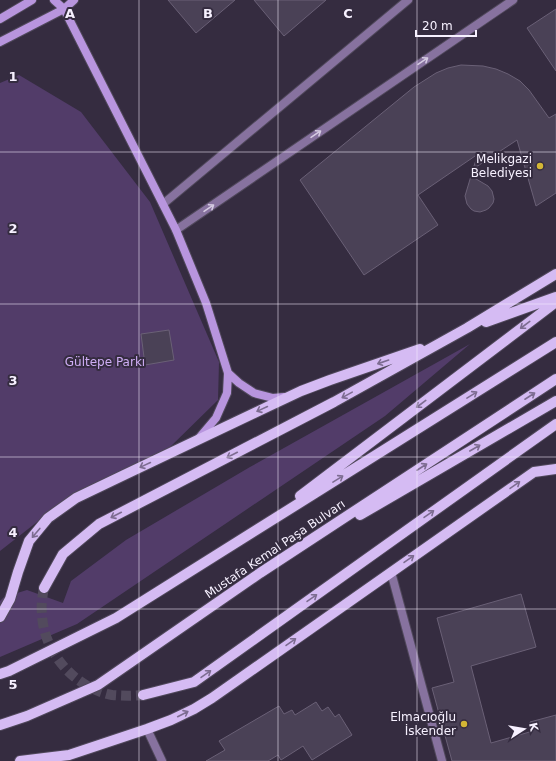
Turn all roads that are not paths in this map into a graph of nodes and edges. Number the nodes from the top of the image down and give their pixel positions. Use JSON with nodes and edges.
{"nodes":[{"id":1,"x":32,"y":0,"type":"edge"},
{"id":2,"x":54,"y":0,"type":"edge"},
{"id":3,"x":74,"y":0,"type":"edge"},
{"id":4,"x":408,"y":0,"type":"edge"},
{"id":5,"x":513,"y":0,"type":"edge"},
{"id":6,"x":64,"y":9,"type":"junction"},
{"id":7,"x":0,"y":18,"type":"edge"},
{"id":8,"x":0,"y":42,"type":"edge"},
{"id":9,"x":164,"y":204,"type":"junction"},
{"id":10,"x":176,"y":230,"type":"junction"},
{"id":11,"x":556,"y":274,"type":"edge"},
{"id":12,"x":556,"y":297,"type":"edge"},
{"id":13,"x":556,"y":302,"type":"edge"},
{"id":14,"x":467,"y":328,"type":"junction"},
{"id":15,"x":446,"y":340,"type":"junction"},
{"id":16,"x":556,"y":342,"type":"edge"},
{"id":17,"x":228,"y":373,"type":"junction"},
{"id":18,"x":556,"y":379,"type":"edge"},
{"id":19,"x":294,"y":395,"type":"junction"},
{"id":20,"x":556,"y":401,"type":"edge"},
{"id":21,"x":556,"y":424,"type":"edge"},
{"id":22,"x":556,"y":433,"type":"edge"},
{"id":23,"x":199,"y":439,"type":"junction"},
{"id":24,"x":534,"y":440,"type":"junction"},
{"id":25,"x":556,"y":469,"type":"edge"},
{"id":26,"x":246,"y":537,"type":"junction"},
{"id":27,"x":391,"y":572,"type":"junction"},
{"id":28,"x":260,"y":573,"type":"junction"},
{"id":29,"x":44,"y":588,"type":"tunnel mouth"},
{"id":30,"x":0,"y":617,"type":"edge"},
{"id":31,"x":0,"y":674,"type":"edge"},
{"id":32,"x":143,"y":695,"type":"tunnel mouth"},
{"id":33,"x":0,"y":725,"type":"edge"},
{"id":34,"x":147,"y":729,"type":"junction"},
{"id":35,"x":20,"y":761,"type":"edge"},
{"id":36,"x":162,"y":761,"type":"edge"},
{"id":37,"x":442,"y":761,"type":"edge"}],
"edges":[{"from":1,"to":7,"type":"street"},
{"from":2,"to":6,"type":"street"},
{"from":3,"to":6,"type":"street"},
{"from":4,"to":9,"type":"street"},
{"from":10,"to":5,"type":"street","one_way":true},
{"from":6,"to":8,"type":"street"},
{"from":6,"to":9,"type":"street"},
{"from":9,"to":10,"type":"street"},
{"from":10,"to":17,"type":"street"},
{"from":11,"to":14,"type":"main road"},
{"from":12,"to":14,"type":"main road"},
{"from":13,"to":26,"type":"main road","one_way":true},
{"from":14,"to":15,"type":"main road"},
{"from":15,"to":19,"type":"main road","one_way":true},
{"from":15,"to":29,"type":"main road","one_way":true},
{"from":26,"to":16,"type":"main road","name":"Mustafa Kemal Paşa Bulvarı","one_way":true},
{"from":17,"to":19,"type":"street"},
{"from":17,"to":23,"type":"street"},
{"from":28,"to":18,"type":"main road","name":"Mustafa Kemal Paşa Bulvarı","one_way":true},
{"from":19,"to":23,"type":"main road","one_way":true},
{"from":28,"to":20,"type":"main road","one_way":true},
{"from":21,"to":24,"type":"main road"},
{"from":22,"to":24,"type":"main road"},
{"from":23,"to":30,"type":"main road","one_way":true},
{"from":32,"to":24,"type":"main road","one_way":true},
{"from":27,"to":25,"type":"main road","one_way":true},
{"from":26,"to":31,"type":"main road","name":"Mustafa Kemal Paşa Bulvarı"},
{"from":34,"to":27,"type":"main road","one_way":true},
{"from":27,"to":37,"type":"street"},
{"from":28,"to":33,"type":"main road","name":"Mustafa Kemal Paşa Bulvarı"},
{"from":34,"to":35,"type":"main road"},
{"from":34,"to":36,"type":"street"}]}
